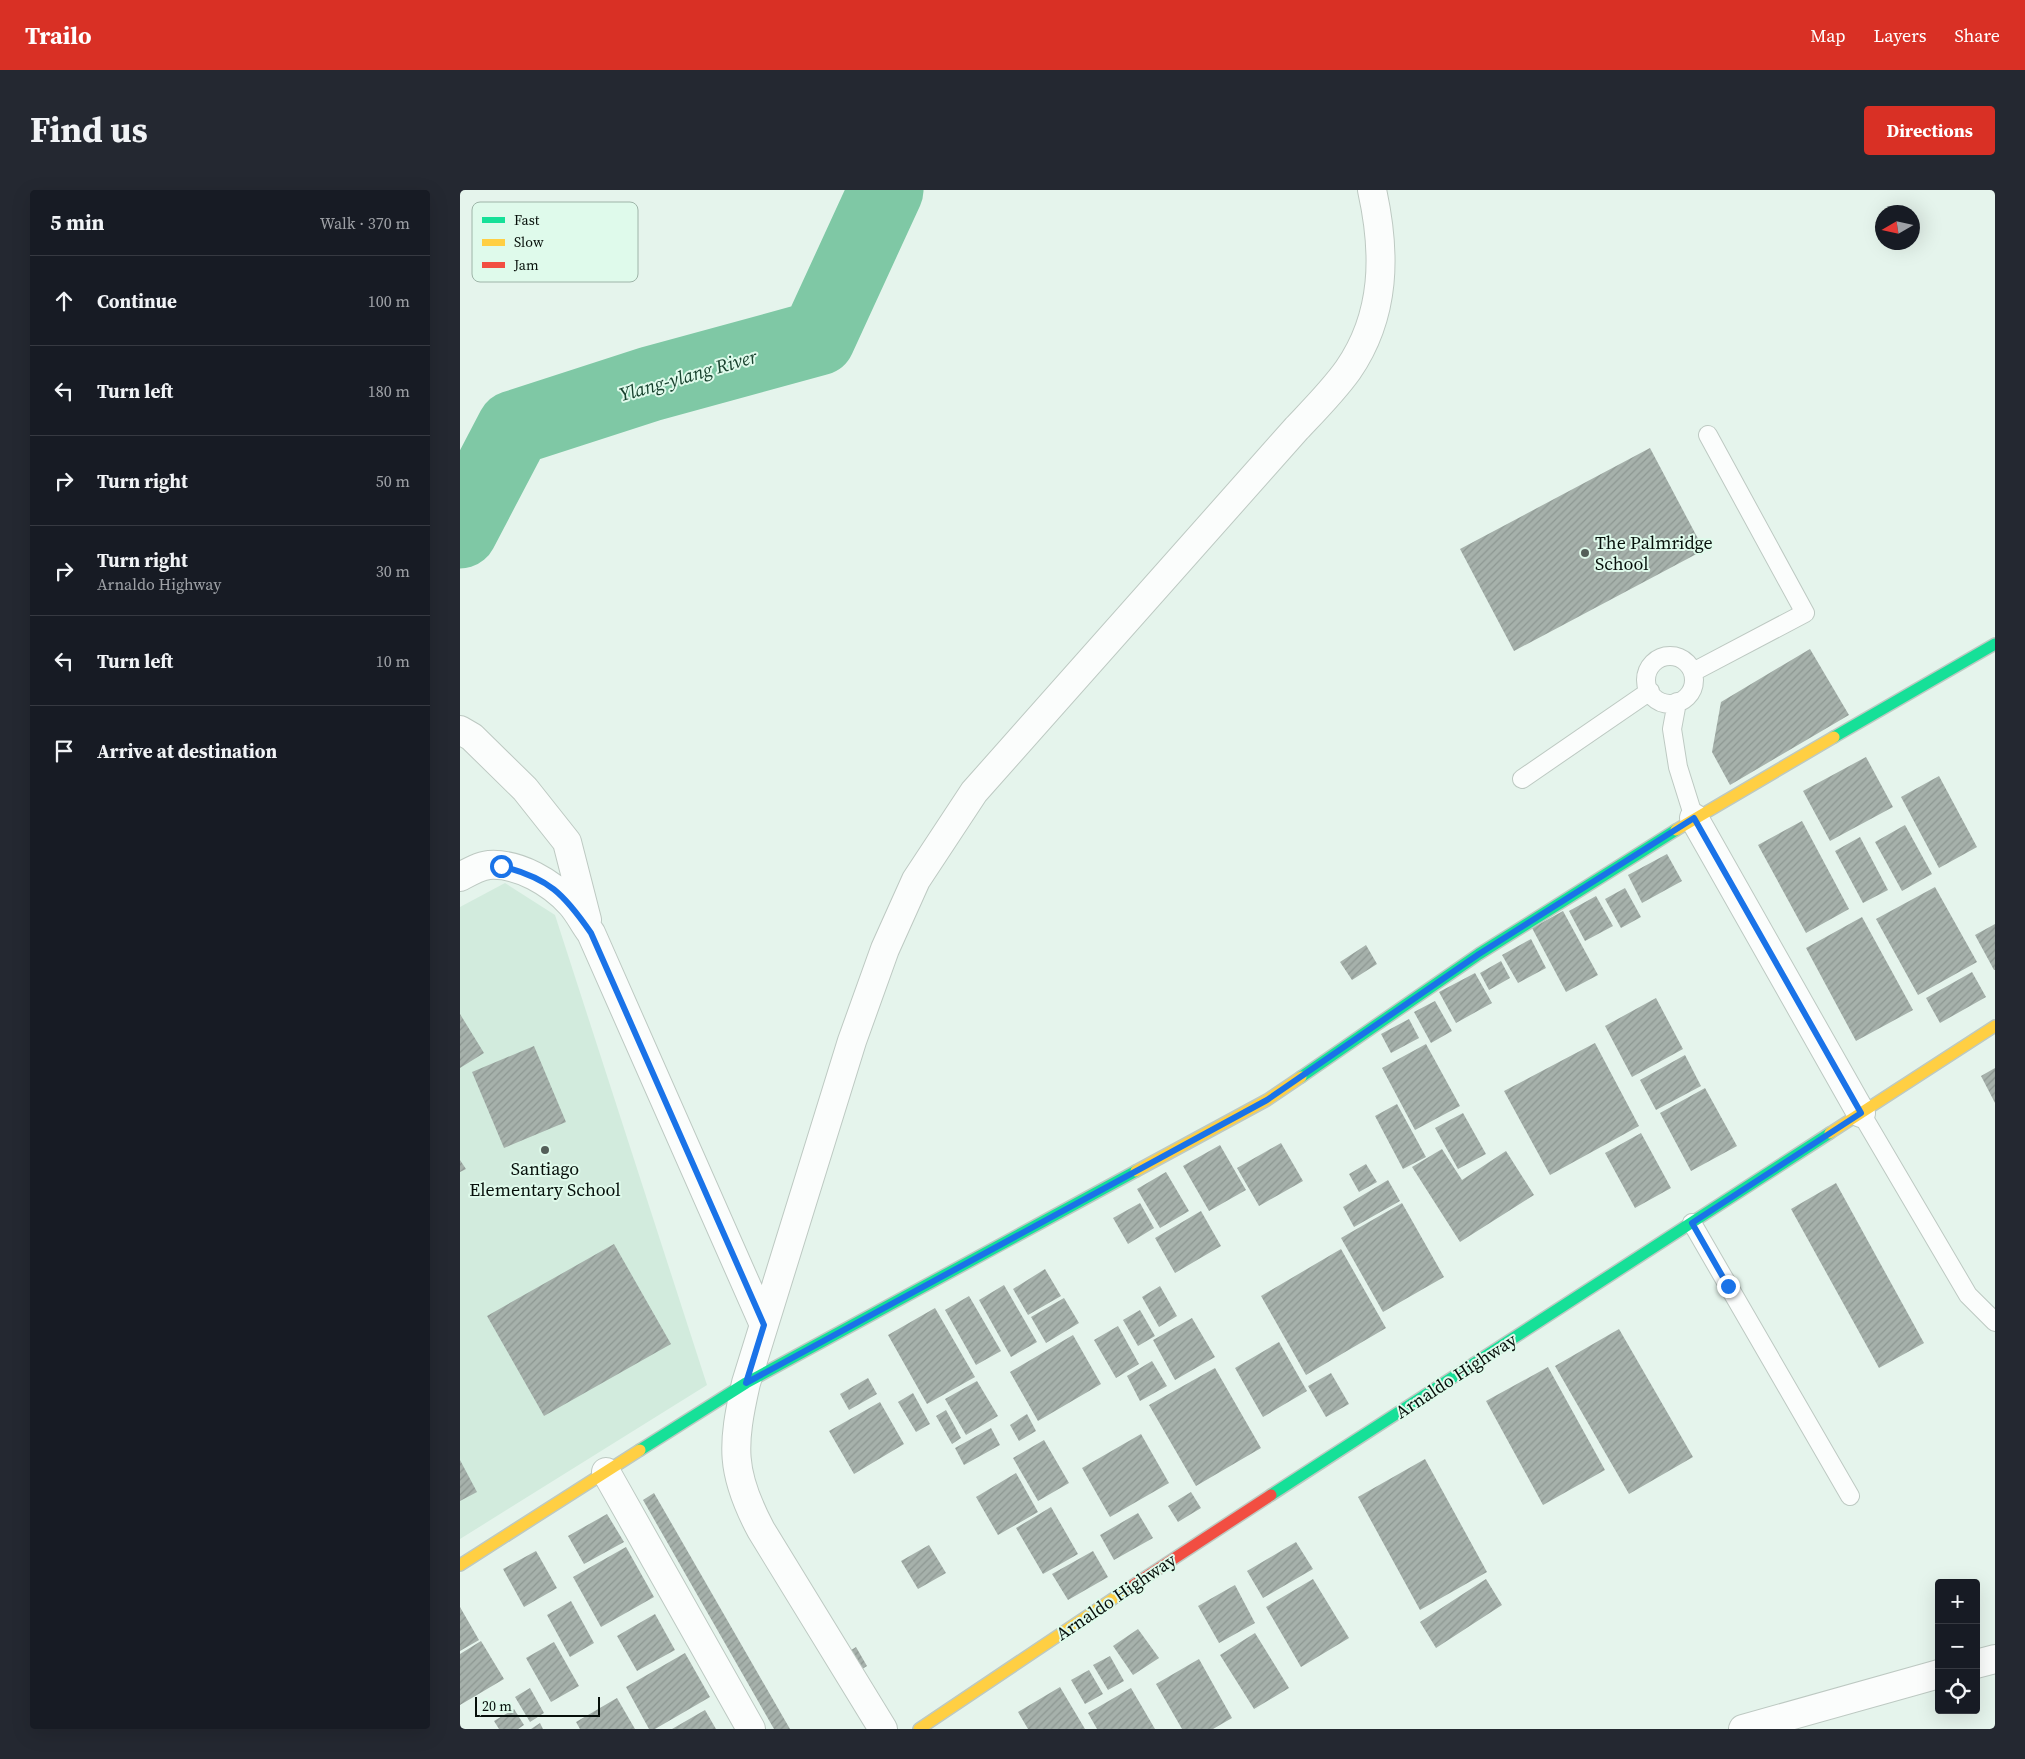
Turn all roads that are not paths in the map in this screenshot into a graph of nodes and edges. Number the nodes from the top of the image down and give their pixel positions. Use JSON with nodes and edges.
{"nodes":[{"id":1,"x":1372,"y":190,"type":"edge"},
{"id":2,"x":1708,"y":435,"type":"dead end"},
{"id":3,"x":1995,"y":644,"type":"edge"},
{"id":4,"x":1693,"y":672,"type":"junction"},
{"id":5,"x":1650,"y":691,"type":"junction"},
{"id":6,"x":1677,"y":702,"type":"junction"},
{"id":7,"x":460,"y":730,"type":"edge"},
{"id":8,"x":1522,"y":779,"type":"dead end"},
{"id":9,"x":1694,"y":818,"type":"junction"},
{"id":10,"x":460,"y":877,"type":"edge"},
{"id":11,"x":591,"y":933,"type":"junction"},
{"id":12,"x":1995,"y":1026,"type":"edge"},
{"id":13,"x":1861,"y":1113,"type":"junction"},
{"id":14,"x":1692,"y":1223,"type":"junction"},
{"id":15,"x":1995,"y":1322,"type":"edge"},
{"id":16,"x":764,"y":1325,"type":"junction"},
{"id":17,"x":746,"y":1383,"type":"junction"},
{"id":18,"x":606,"y":1472,"type":"junction"},
{"id":19,"x":1850,"y":1496,"type":"dead end"},
{"id":20,"x":460,"y":1565,"type":"edge"},
{"id":21,"x":1995,"y":1659,"type":"edge"},
{"id":22,"x":1980,"y":1663,"type":"edge"},
{"id":23,"x":1935,"y":1675,"type":"edge"},
{"id":24,"x":751,"y":1729,"type":"edge"},
{"id":25,"x":884,"y":1729,"type":"edge"},
{"id":26,"x":919,"y":1729,"type":"edge"},
{"id":27,"x":1743,"y":1729,"type":"edge"}],
"edges":[{"from":1,"to":16,"type":"street"},
{"from":2,"to":4,"type":"lane"},
{"from":3,"to":9,"type":"street"},
{"from":4,"to":5,"type":"lane"},
{"from":4,"to":6,"type":"lane"},
{"from":5,"to":6,"type":"lane"},
{"from":5,"to":8,"type":"lane"},
{"from":6,"to":9,"type":"lane"},
{"from":7,"to":11,"type":"street"},
{"from":9,"to":13,"type":"street"},
{"from":9,"to":17,"type":"street"},
{"from":10,"to":11,"type":"street"},
{"from":11,"to":16,"type":"street"},
{"from":12,"to":13,"type":"street","name":"Arnaldo Highway"},
{"from":13,"to":14,"type":"street","name":"Arnaldo Highway"},
{"from":13,"to":15,"type":"lane"},
{"from":14,"to":19,"type":"lane"},
{"from":14,"to":26,"type":"street","name":"Arnaldo Highway"},
{"from":16,"to":17,"type":"street"},
{"from":17,"to":18,"type":"street"},
{"from":17,"to":25,"type":"street"},
{"from":18,"to":20,"type":"street"},
{"from":18,"to":24,"type":"street"},
{"from":21,"to":22,"type":"street"},
{"from":23,"to":27,"type":"street"}]}
